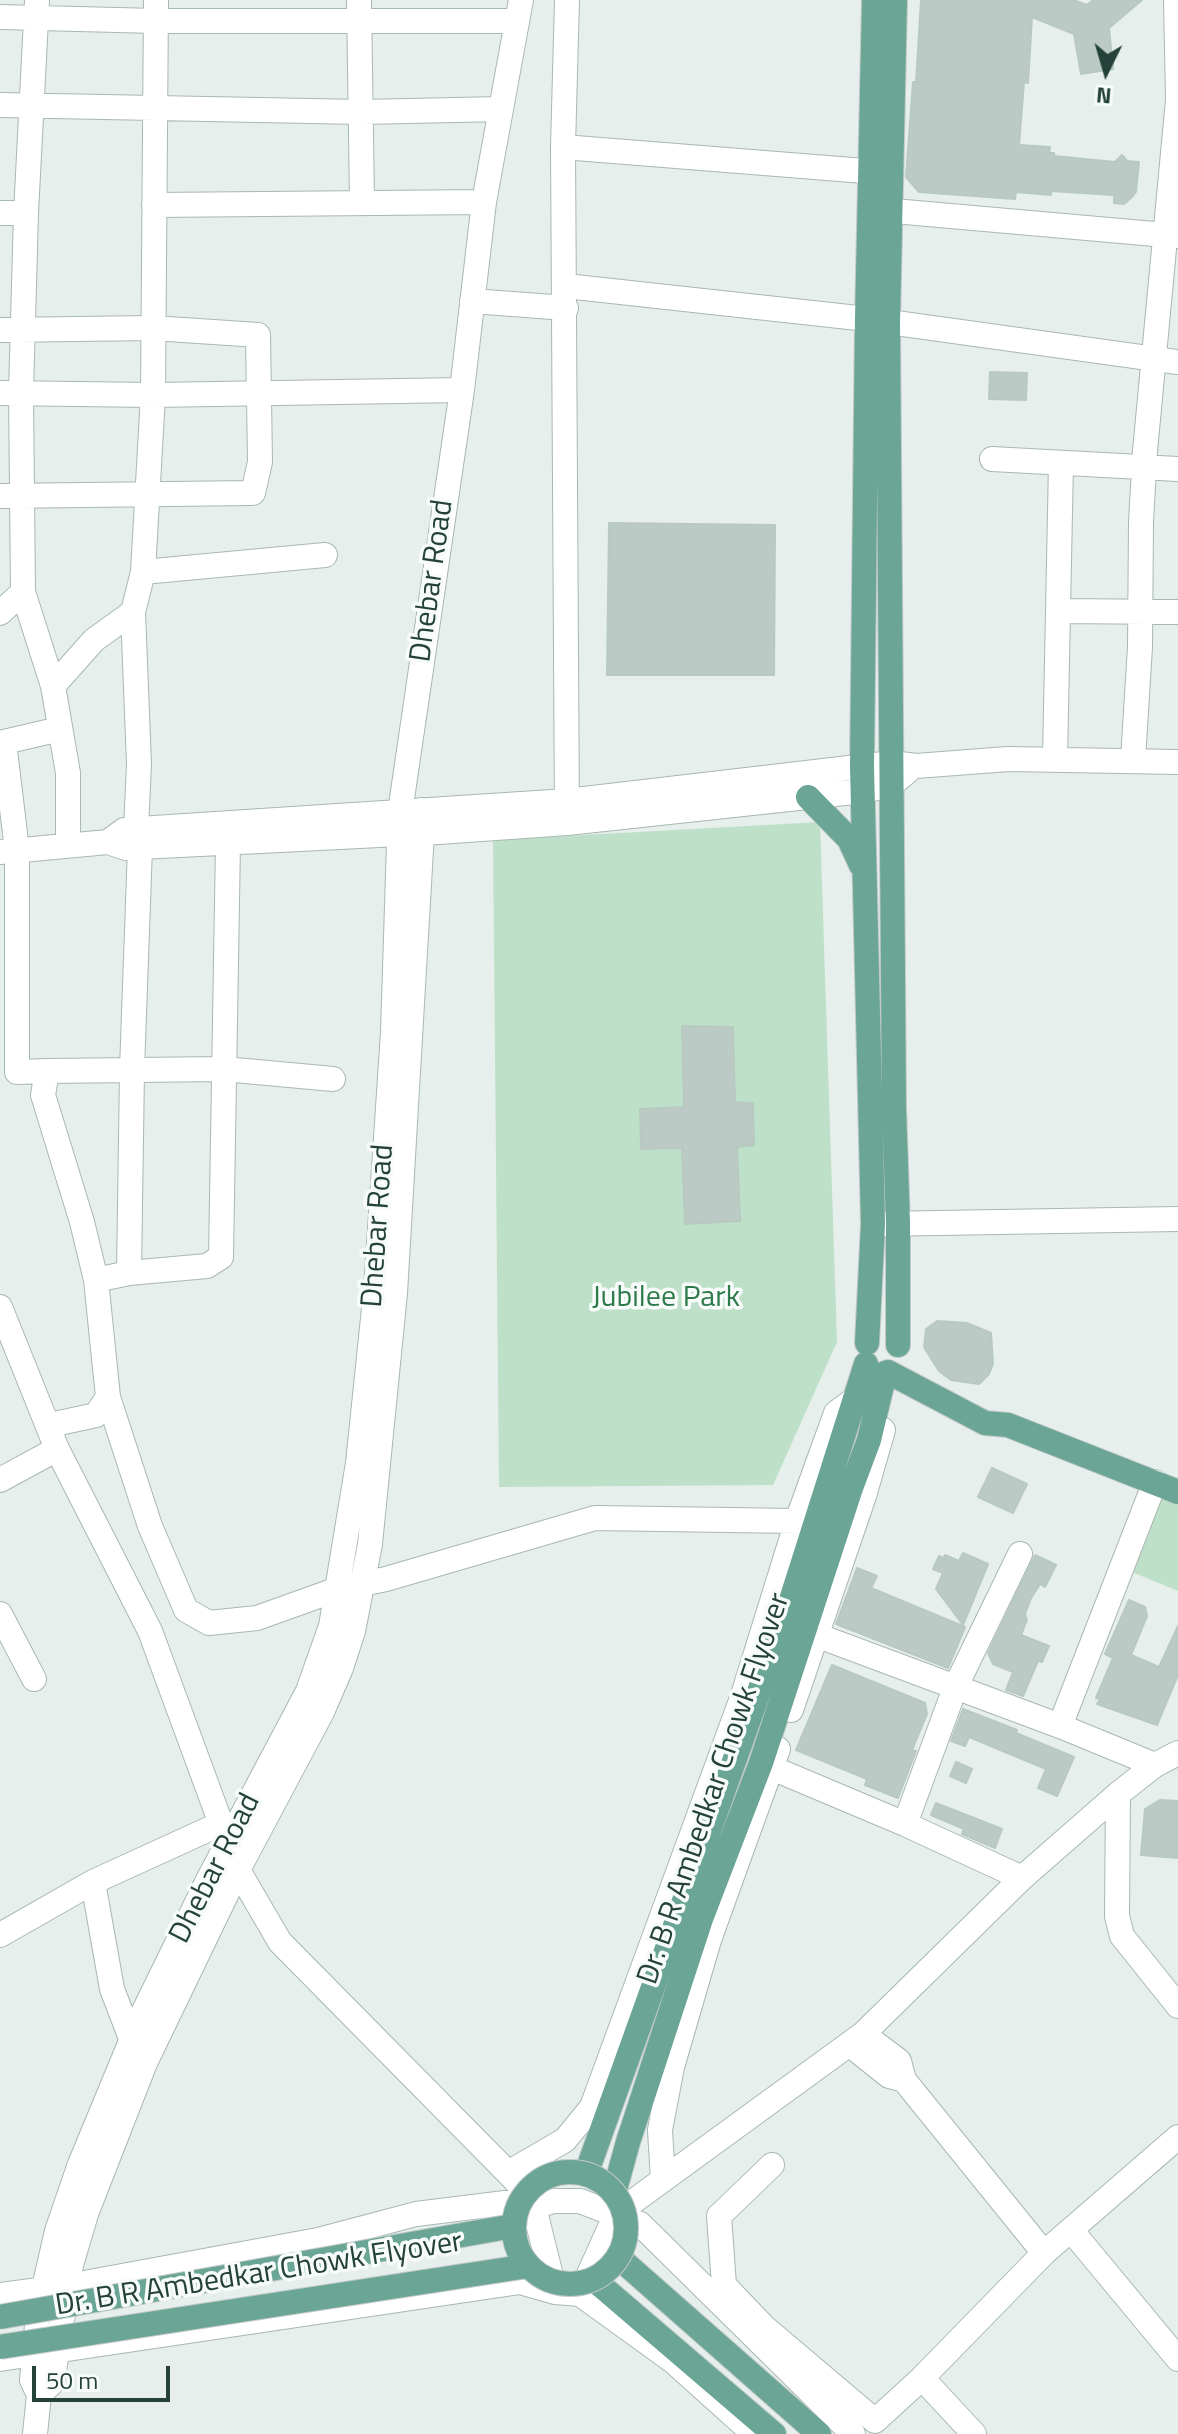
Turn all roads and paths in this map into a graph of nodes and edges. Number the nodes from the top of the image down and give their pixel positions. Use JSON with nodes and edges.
{"nodes":[{"id":1,"x":567,"y":0,"type":"edge"},
{"id":2,"x":874,"y":0,"type":"edge"},
{"id":3,"x":895,"y":0,"type":"edge"},
{"id":4,"x":1176,"y":0,"type":"edge"},
{"id":5,"x":36,"y":10,"type":"edge"},
{"id":6,"x":156,"y":10,"type":"edge"},
{"id":7,"x":428,"y":10,"type":"edge"},
{"id":8,"x":519,"y":10,"type":"edge"},
{"id":9,"x":358,"y":11,"type":"edge"},
{"id":10,"x":0,"y":17,"type":"edge"},
{"id":11,"x":0,"y":105,"type":"edge"},
{"id":12,"x":31,"y":105,"type":"junction"},
{"id":13,"x":154,"y":109,"type":"junction"},
{"id":14,"x":501,"y":109,"type":"junction"},
{"id":15,"x":362,"y":112,"type":"junction"},
{"id":16,"x":563,"y":147,"type":"junction"},
{"id":17,"x":880,"y":173,"type":"junction"},
{"id":18,"x":484,"y":202,"type":"junction"},
{"id":19,"x":362,"y":203,"type":"junction"},
{"id":20,"x":154,"y":205,"type":"junction"},
{"id":21,"x":880,"y":210,"type":"junction"},
{"id":22,"x":0,"y":213,"type":"edge"},
{"id":23,"x":26,"y":213,"type":"junction"},
{"id":24,"x":1172,"y":236,"type":"edge"},
{"id":25,"x":12,"y":279,"type":"edge"},
{"id":26,"x":566,"y":297,"type":"junction"},
{"id":27,"x":472,"y":301,"type":"junction"},
{"id":28,"x":877,"y":321,"type":"junction"},
{"id":29,"x":153,"y":328,"type":"junction"},
{"id":30,"x":11,"y":330,"type":"edge"},
{"id":31,"x":1153,"y":359,"type":"junction"},
{"id":32,"x":1178,"y":362,"type":"edge"},
{"id":33,"x":462,"y":390,"type":"junction"},
{"id":34,"x":10,"y":393,"type":"edge"},
{"id":35,"x":259,"y":394,"type":"junction"},
{"id":36,"x":153,"y":395,"type":"junction"},
{"id":37,"x":11,"y":443,"type":"edge"},
{"id":38,"x":992,"y":459,"type":"dead end"},
{"id":39,"x":1061,"y":463,"type":"junction"},
{"id":40,"x":1144,"y":468,"type":"junction"},
{"id":41,"x":1178,"y":469,"type":"edge"},
{"id":42,"x":148,"y":493,"type":"junction"},
{"id":43,"x":11,"y":496,"type":"edge"},
{"id":44,"x":325,"y":555,"type":"dead end"},
{"id":45,"x":143,"y":572,"type":"junction"},
{"id":46,"x":23,"y":592,"type":"junction"},
{"id":47,"x":1058,"y":611,"type":"junction"},
{"id":48,"x":133,"y":612,"type":"junction"},
{"id":49,"x":1140,"y":612,"type":"junction"},
{"id":50,"x":1178,"y":612,"type":"edge"},
{"id":51,"x":0,"y":613,"type":"edge"},
{"id":52,"x":53,"y":686,"type":"junction"},
{"id":53,"x":60,"y":729,"type":"junction"},
{"id":54,"x":1055,"y":759,"type":"junction"},
{"id":55,"x":1133,"y":759,"type":"junction"},
{"id":56,"x":1178,"y":762,"type":"edge"},
{"id":57,"x":862,"y":766,"type":"junction"},
{"id":58,"x":900,"y":771,"type":"junction"},
{"id":59,"x":863,"y":791,"type":"junction"},
{"id":60,"x":808,"y":797,"type":"junction"},
{"id":61,"x":567,"y":812,"type":"junction"},
{"id":62,"x":411,"y":822,"type":"junction"},
{"id":63,"x":138,"y":838,"type":"junction"},
{"id":64,"x":228,"y":843,"type":"junction"},
{"id":65,"x":68,"y":845,"type":"junction"},
{"id":66,"x":8,"y":851,"type":"edge"},
{"id":67,"x":864,"y":870,"type":"junction"},
{"id":68,"x":224,"y":1069,"type":"junction"},
{"id":69,"x":132,"y":1070,"type":"junction"},
{"id":70,"x":47,"y":1071,"type":"junction"},
{"id":71,"x":333,"y":1079,"type":"dead end"},
{"id":72,"x":1178,"y":1219,"type":"edge"},
{"id":73,"x":873,"y":1224,"type":"junction"},
{"id":74,"x":898,"y":1224,"type":"junction"},
{"id":75,"x":129,"y":1273,"type":"junction"},
{"id":76,"x":96,"y":1280,"type":"junction"},
{"id":77,"x":0,"y":1307,"type":"edge"},
{"id":78,"x":8,"y":1348,"type":"edge"},
{"id":79,"x":884,"y":1360,"type":"junction"},
{"id":80,"x":108,"y":1397,"type":"junction"},
{"id":81,"x":866,"y":1402,"type":"junction"},
{"id":82,"x":54,"y":1437,"type":"junction"},
{"id":83,"x":0,"y":1480,"type":"edge"},
{"id":84,"x":1155,"y":1482,"type":"junction"},
{"id":85,"x":1178,"y":1492,"type":"edge"},
{"id":86,"x":797,"y":1521,"type":"junction"},
{"id":87,"x":1020,"y":1554,"type":"dead end"},
{"id":88,"x":364,"y":1582,"type":"junction"},
{"id":89,"x":338,"y":1589,"type":"junction"},
{"id":90,"x":0,"y":1614,"type":"edge"},
{"id":91,"x":816,"y":1635,"type":"junction"},
{"id":92,"x":34,"y":1679,"type":"dead end"},
{"id":93,"x":955,"y":1688,"type":"junction"},
{"id":94,"x":1060,"y":1726,"type":"junction"},
{"id":95,"x":1178,"y":1753,"type":"edge"},
{"id":96,"x":1155,"y":1765,"type":"junction"},
{"id":97,"x":772,"y":1768,"type":"junction"},
{"id":98,"x":1118,"y":1794,"type":"junction"},
{"id":99,"x":905,"y":1824,"type":"junction"},
{"id":100,"x":224,"y":1833,"type":"junction"},
{"id":101,"x":238,"y":1870,"type":"junction"},
{"id":102,"x":1022,"y":1878,"type":"junction"},
{"id":103,"x":93,"y":1882,"type":"junction"},
{"id":104,"x":0,"y":1935,"type":"edge"},
{"id":105,"x":1178,"y":2006,"type":"edge"},
{"id":106,"x":856,"y":2039,"type":"junction"},
{"id":107,"x":132,"y":2041,"type":"junction"},
{"id":108,"x":1178,"y":2137,"type":"edge"},
{"id":109,"x":772,"y":2165,"type":"dead end"},
{"id":110,"x":508,"y":2173,"type":"junction"},
{"id":111,"x":586,"y":2174,"type":"junction"},
{"id":112,"x":663,"y":2180,"type":"junction"},
{"id":113,"x":615,"y":2204,"type":"junction"},
{"id":114,"x":534,"y":2207,"type":"junction"},
{"id":115,"x":513,"y":2226,"type":"junction"},
{"id":116,"x":1071,"y":2230,"type":"junction"},
{"id":117,"x":1044,"y":2253,"type":"junction"},
{"id":118,"x":618,"y":2257,"type":"junction"},
{"id":119,"x":528,"y":2266,"type":"junction"},
{"id":120,"x":68,"y":2286,"type":"junction"},
{"id":121,"x":586,"y":2286,"type":"junction"},
{"id":122,"x":43,"y":2289,"type":"junction"},
{"id":123,"x":555,"y":2292,"type":"junction"},
{"id":124,"x":0,"y":2295,"type":"edge"},
{"id":125,"x":0,"y":2317,"type":"edge"},
{"id":126,"x":0,"y":2347,"type":"edge"},
{"id":127,"x":46,"y":2352,"type":"junction"},
{"id":128,"x":0,"y":2359,"type":"edge"},
{"id":129,"x":1178,"y":2359,"type":"edge"},
{"id":130,"x":922,"y":2378,"type":"junction"},
{"id":131,"x":35,"y":2434,"type":"edge"},
{"id":132,"x":754,"y":2434,"type":"edge"},
{"id":133,"x":774,"y":2434,"type":"edge"},
{"id":134,"x":819,"y":2434,"type":"edge"},
{"id":135,"x":853,"y":2434,"type":"edge"},
{"id":136,"x":974,"y":2434,"type":"edge"}],
"edges":[{"from":1,"to":16,"type":"street"},
{"from":2,"to":17,"type":"main road"},
{"from":3,"to":17,"type":"main road"},
{"from":4,"to":24,"type":"street"},
{"from":5,"to":6,"type":"street"},
{"from":5,"to":10,"type":"street"},
{"from":5,"to":12,"type":"street"},
{"from":6,"to":9,"type":"street"},
{"from":6,"to":13,"type":"street"},
{"from":7,"to":8,"type":"street"},
{"from":7,"to":9,"type":"street"},
{"from":8,"to":14,"type":"street","name":"Dhebar Road"},
{"from":9,"to":15,"type":"street"},
{"from":11,"to":12,"type":"street"},
{"from":12,"to":13,"type":"street"},
{"from":12,"to":23,"type":"street"},
{"from":13,"to":15,"type":"street"},
{"from":13,"to":20,"type":"street"},
{"from":14,"to":15,"type":"street"},
{"from":14,"to":18,"type":"street","name":"Dhebar Road"},
{"from":15,"to":19,"type":"street"},
{"from":16,"to":17,"type":"street"},
{"from":16,"to":26,"type":"street"},
{"from":17,"to":21,"type":"main road"},
{"from":18,"to":19,"type":"street"},
{"from":18,"to":27,"type":"street","name":"Dhebar Road"},
{"from":19,"to":20,"type":"street"},
{"from":20,"to":29,"type":"street"},
{"from":21,"to":24,"type":"street"},
{"from":21,"to":28,"type":"main road"},
{"from":22,"to":23,"type":"street"},
{"from":23,"to":25,"type":"street"},
{"from":24,"to":31,"type":"street"},
{"from":25,"to":30,"type":"street"},
{"from":26,"to":27,"type":"street"},
{"from":26,"to":28,"type":"street"},
{"from":26,"to":61,"type":"street"},
{"from":27,"to":33,"type":"street","name":"Dhebar Road"},
{"from":28,"to":31,"type":"street"},
{"from":28,"to":57,"type":"main road"},
{"from":28,"to":58,"type":"main road"},
{"from":29,"to":30,"type":"street"},
{"from":29,"to":35,"type":"street"},
{"from":29,"to":36,"type":"street"},
{"from":30,"to":34,"type":"street"},
{"from":31,"to":32,"type":"street"},
{"from":31,"to":40,"type":"street"},
{"from":33,"to":35,"type":"street"},
{"from":33,"to":62,"type":"street","name":"Dhebar Road"},
{"from":34,"to":36,"type":"street"},
{"from":34,"to":37,"type":"street"},
{"from":35,"to":36,"type":"street"},
{"from":35,"to":42,"type":"street"},
{"from":36,"to":42,"type":"street"},
{"from":37,"to":43,"type":"street"},
{"from":38,"to":39,"type":"street"},
{"from":39,"to":40,"type":"street"},
{"from":39,"to":47,"type":"street"},
{"from":40,"to":41,"type":"street"},
{"from":40,"to":49,"type":"street"},
{"from":42,"to":43,"type":"street"},
{"from":42,"to":45,"type":"street"},
{"from":43,"to":46,"type":"street"},
{"from":44,"to":45,"type":"street"},
{"from":45,"to":48,"type":"street"},
{"from":46,"to":51,"type":"street"},
{"from":46,"to":52,"type":"street"},
{"from":47,"to":49,"type":"street"},
{"from":47,"to":54,"type":"street"},
{"from":48,"to":52,"type":"street"},
{"from":48,"to":63,"type":"street"},
{"from":49,"to":50,"type":"street"},
{"from":49,"to":55,"type":"street"},
{"from":52,"to":53,"type":"street"},
{"from":53,"to":65,"type":"street"},
{"from":53,"to":66,"type":"street"},
{"from":54,"to":55,"type":"street"},
{"from":54,"to":58,"type":"street"},
{"from":55,"to":56,"type":"street"},
{"from":57,"to":58,"type":"street"},
{"from":57,"to":59,"type":"main road"},
{"from":57,"to":61,"type":"street"},
{"from":58,"to":59,"type":"street"},
{"from":58,"to":74,"type":"main road"},
{"from":59,"to":60,"type":"street"},
{"from":59,"to":67,"type":"main road"},
{"from":60,"to":61,"type":"street"},
{"from":60,"to":67,"type":"main road"},
{"from":61,"to":62,"type":"street"},
{"from":62,"to":63,"type":"street"},
{"from":62,"to":64,"type":"street"},
{"from":62,"to":88,"type":"street","name":"Dhebar Road"},
{"from":62,"to":89,"type":"street","name":"Dhebar Road"},
{"from":63,"to":64,"type":"street"},
{"from":63,"to":65,"type":"street"},
{"from":63,"to":69,"type":"street"},
{"from":64,"to":68,"type":"street"},
{"from":65,"to":66,"type":"street"},
{"from":66,"to":70,"type":"street"},
{"from":67,"to":73,"type":"main road"},
{"from":68,"to":69,"type":"street"},
{"from":68,"to":71,"type":"street"},
{"from":68,"to":75,"type":"street"},
{"from":69,"to":70,"type":"street"},
{"from":69,"to":75,"type":"street"},
{"from":70,"to":76,"type":"street"},
{"from":72,"to":74,"type":"street"},
{"from":73,"to":74,"type":"street"},
{"from":73,"to":79,"type":"main road"},
{"from":74,"to":79,"type":"main road"},
{"from":75,"to":76,"type":"street"},
{"from":76,"to":80,"type":"street"},
{"from":77,"to":78,"type":"street"},
{"from":78,"to":82,"type":"street"},
{"from":79,"to":81,"type":"main road"},
{"from":79,"to":84,"type":"main road"},
{"from":80,"to":82,"type":"street"},
{"from":80,"to":89,"type":"street"},
{"from":81,"to":86,"type":"street"},
{"from":81,"to":91,"type":"street"},
{"from":81,"to":111,"type":"main road","name":"Dr. B R Ambedkar Chowk Flyover"},
{"from":81,"to":113,"type":"main road","name":"Dr. B R Ambedkar Chowk Flyover"},
{"from":82,"to":83,"type":"street"},
{"from":82,"to":100,"type":"street"},
{"from":84,"to":85,"type":"main road"},
{"from":84,"to":94,"type":"street"},
{"from":86,"to":88,"type":"street"},
{"from":86,"to":110,"type":"street"},
{"from":87,"to":93,"type":"street"},
{"from":88,"to":89,"type":"street"},
{"from":88,"to":101,"type":"street","name":"Dhebar Road"},
{"from":89,"to":100,"type":"street","name":"Dhebar Road"},
{"from":90,"to":92,"type":"street"},
{"from":91,"to":93,"type":"street"},
{"from":91,"to":97,"type":"street"},
{"from":93,"to":94,"type":"street"},
{"from":93,"to":99,"type":"street"},
{"from":94,"to":96,"type":"street"},
{"from":95,"to":96,"type":"street"},
{"from":96,"to":98,"type":"street"},
{"from":97,"to":99,"type":"street"},
{"from":97,"to":112,"type":"street"},
{"from":98,"to":102,"type":"street"},
{"from":98,"to":105,"type":"street"},
{"from":99,"to":102,"type":"street"},
{"from":100,"to":101,"type":"street"},
{"from":100,"to":103,"type":"street"},
{"from":100,"to":107,"type":"street","name":"Dhebar Road"},
{"from":101,"to":110,"type":"street"},
{"from":101,"to":120,"type":"street","name":"Dhebar Road"},
{"from":102,"to":106,"type":"street"},
{"from":103,"to":104,"type":"street"},
{"from":103,"to":107,"type":"street"},
{"from":106,"to":112,"type":"street"},
{"from":106,"to":117,"type":"street"},
{"from":107,"to":122,"type":"street","name":"Dhebar Road"},
{"from":108,"to":116,"type":"street"},
{"from":109,"to":130,"type":"street"},
{"from":110,"to":114,"type":"street"},
{"from":111,"to":113,"type":"main road","bridge":true},
{"from":111,"to":115,"type":"main road","bridge":true},
{"from":112,"to":113,"type":"street"},
{"from":113,"to":114,"type":"street"},
{"from":113,"to":118,"type":"main road","bridge":true},
{"from":113,"to":121,"type":"street"},
{"from":113,"to":135,"type":"street"},
{"from":114,"to":120,"type":"street"},
{"from":114,"to":123,"type":"street"},
{"from":115,"to":119,"type":"main road","bridge":true},
{"from":115,"to":125,"type":"main road","name":"Dr. B R Ambedkar Chowk Flyover","bridge":true},
{"from":116,"to":117,"type":"street"},
{"from":116,"to":129,"type":"street"},
{"from":117,"to":130,"type":"street"},
{"from":118,"to":121,"type":"main road","bridge":true},
{"from":118,"to":134,"type":"main road"},
{"from":119,"to":121,"type":"main road","bridge":true},
{"from":119,"to":126,"type":"main road","name":"Dr. B R Ambedkar Chowk Flyover","bridge":true},
{"from":120,"to":122,"type":"street"},
{"from":120,"to":127,"type":"street","name":"Dhebar Road"},
{"from":121,"to":123,"type":"street"},
{"from":121,"to":132,"type":"street"},
{"from":121,"to":133,"type":"main road"},
{"from":122,"to":124,"type":"street"},
{"from":122,"to":127,"type":"street","name":"Dhebar Road"},
{"from":123,"to":127,"type":"street"},
{"from":127,"to":128,"type":"street"},
{"from":127,"to":131,"type":"street","name":"Dhebar Road"},
{"from":130,"to":136,"type":"street"}]}
